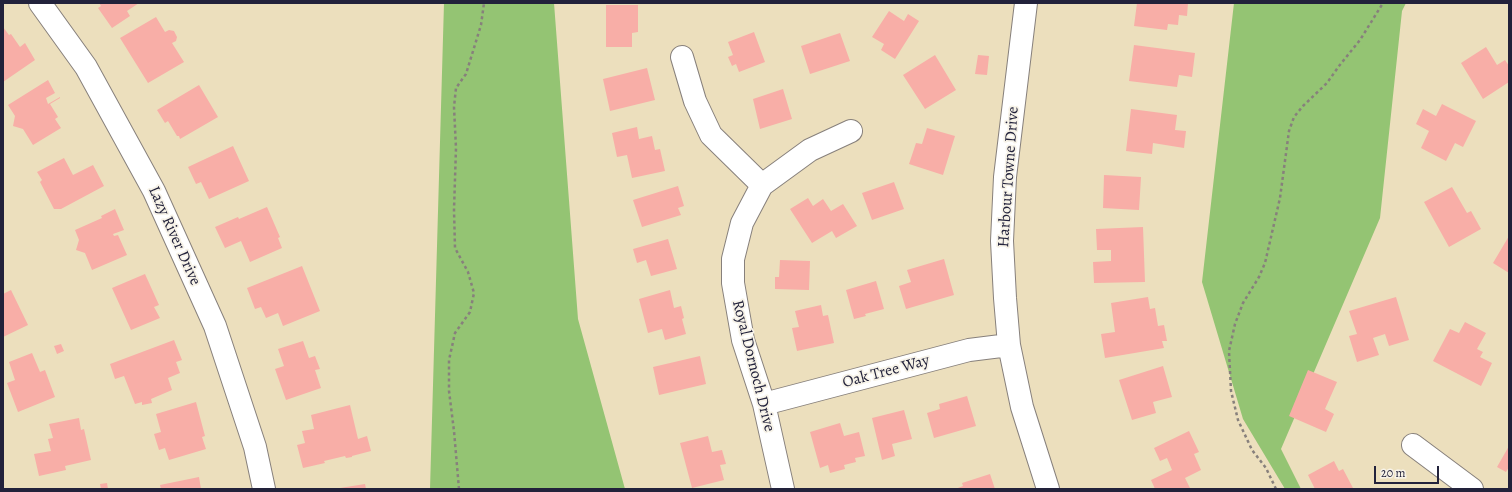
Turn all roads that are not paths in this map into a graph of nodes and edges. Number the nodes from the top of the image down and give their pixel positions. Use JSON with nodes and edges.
{"nodes":[{"id":1,"x":40,"y":3,"type":"edge"},
{"id":2,"x":1026,"y":3,"type":"edge"},
{"id":3,"x":682,"y":57,"type":"dead end"},
{"id":4,"x":851,"y":130,"type":"dead end"},
{"id":5,"x":762,"y":185,"type":"junction"},
{"id":6,"x":1008,"y":345,"type":"junction"},
{"id":7,"x":764,"y":404,"type":"junction"},
{"id":8,"x":1413,"y":445,"type":"dead end"},
{"id":9,"x":264,"y":489,"type":"edge"},
{"id":10,"x":783,"y":489,"type":"edge"},
{"id":11,"x":1048,"y":489,"type":"edge"},
{"id":12,"x":1472,"y":489,"type":"edge"}],
"edges":[{"from":1,"to":9,"type":"street","name":"Lazy River Drive"},
{"from":2,"to":6,"type":"street","name":"Harbour Towne Drive"},
{"from":3,"to":5,"type":"street"},
{"from":4,"to":5,"type":"street","name":"Royal Dornoch Drive"},
{"from":5,"to":7,"type":"street","name":"Royal Dornoch Drive"},
{"from":6,"to":7,"type":"street","name":"Oak Tree Way"},
{"from":6,"to":11,"type":"street","name":"Harbour Towne Drive"},
{"from":7,"to":10,"type":"street","name":"Royal Dornoch Drive"},
{"from":8,"to":12,"type":"street"}]}
